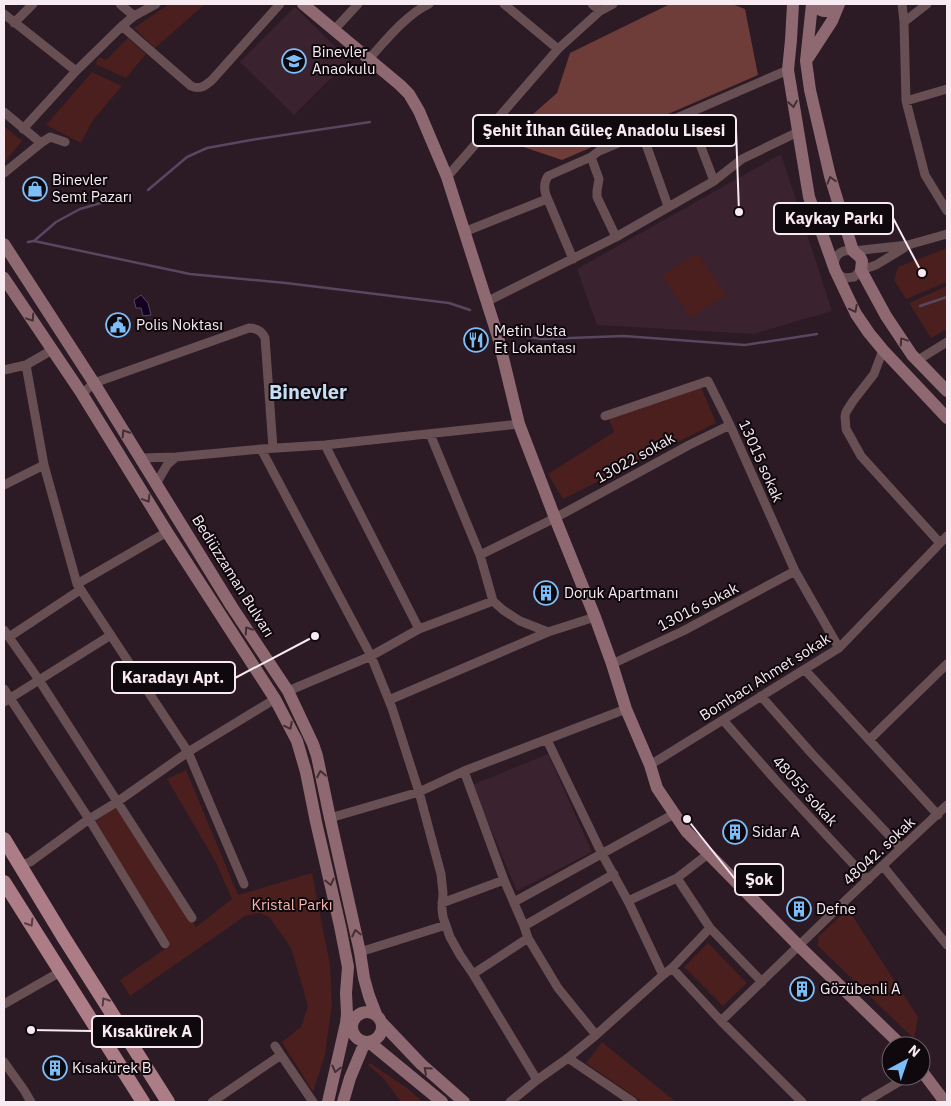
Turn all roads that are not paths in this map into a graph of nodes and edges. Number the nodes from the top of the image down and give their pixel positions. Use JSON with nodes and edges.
{"nodes":[{"id":1,"x":33,"y":4,"type":"edge"},
{"id":2,"x":120,"y":4,"type":"edge"},
{"id":3,"x":156,"y":4,"type":"edge"},
{"id":4,"x":280,"y":4,"type":"edge"},
{"id":5,"x":303,"y":4,"type":"edge"},
{"id":6,"x":358,"y":4,"type":"edge"},
{"id":7,"x":429,"y":4,"type":"edge"},
{"id":8,"x":504,"y":4,"type":"edge"},
{"id":9,"x":592,"y":4,"type":"edge"},
{"id":10,"x":613,"y":4,"type":"edge"},
{"id":11,"x":793,"y":4,"type":"edge"},
{"id":12,"x":812,"y":4,"type":"edge"},
{"id":13,"x":902,"y":4,"type":"edge"},
{"id":14,"x":927,"y":4,"type":"edge"},
{"id":15,"x":838,"y":7,"type":"edge"},
{"id":16,"x":600,"y":11,"type":"junction"},
{"id":17,"x":4,"y":14,"type":"edge"},
{"id":18,"x":134,"y":16,"type":"junction"},
{"id":19,"x":904,"y":22,"type":"junction"},
{"id":20,"x":14,"y":23,"type":"junction"},
{"id":21,"x":122,"y":26,"type":"junction"},
{"id":22,"x":334,"y":30,"type":"junction"},
{"id":23,"x":558,"y":49,"type":"junction"},
{"id":24,"x":369,"y":59,"type":"junction"},
{"id":25,"x":806,"y":61,"type":"junction"},
{"id":26,"x":788,"y":70,"type":"junction"},
{"id":27,"x":76,"y":71,"type":"junction"},
{"id":28,"x":947,"y":88,"type":"edge"},
{"id":29,"x":906,"y":101,"type":"junction"},
{"id":30,"x":4,"y":112,"type":"edge"},
{"id":31,"x":688,"y":113,"type":"junction"},
{"id":32,"x":23,"y":129,"type":"junction"},
{"id":33,"x":798,"y":132,"type":"junction"},
{"id":34,"x":642,"y":133,"type":"junction"},
{"id":35,"x":65,"y":142,"type":"dead end"},
{"id":36,"x":41,"y":143,"type":"junction"},
{"id":37,"x":591,"y":157,"type":"junction"},
{"id":38,"x":4,"y":173,"type":"edge"},
{"id":39,"x":447,"y":177,"type":"junction"},
{"id":40,"x":714,"y":181,"type":"junction"},
{"id":41,"x":547,"y":199,"type":"junction"},
{"id":42,"x":668,"y":206,"type":"junction"},
{"id":43,"x":947,"y":211,"type":"edge"},
{"id":44,"x":464,"y":232,"type":"junction"},
{"id":45,"x":947,"y":234,"type":"edge"},
{"id":46,"x":616,"y":237,"type":"junction"},
{"id":47,"x":4,"y":244,"type":"edge"},
{"id":48,"x":908,"y":245,"type":"junction"},
{"id":49,"x":853,"y":251,"type":"junction"},
{"id":50,"x":573,"y":259,"type":"junction"},
{"id":51,"x":835,"y":270,"type":"junction"},
{"id":52,"x":861,"y":270,"type":"junction"},
{"id":53,"x":5,"y":283,"type":"edge"},
{"id":54,"x":486,"y":302,"type":"junction"},
{"id":55,"x":947,"y":342,"type":"edge"},
{"id":56,"x":52,"y":350,"type":"junction"},
{"id":57,"x":883,"y":350,"type":"junction"},
{"id":58,"x":918,"y":360,"type":"junction"},
{"id":59,"x":26,"y":365,"type":"junction"},
{"id":60,"x":4,"y":370,"type":"edge"},
{"id":61,"x":94,"y":383,"type":"junction"},
{"id":62,"x":947,"y":390,"type":"edge"},
{"id":63,"x":82,"y":394,"type":"junction"},
{"id":64,"x":605,"y":416,"type":"dead end"},
{"id":65,"x":947,"y":418,"type":"edge"},
{"id":66,"x":519,"y":424,"type":"junction"},
{"id":67,"x":730,"y":425,"type":"junction"},
{"id":68,"x":430,"y":434,"type":"junction"},
{"id":69,"x":325,"y":445,"type":"junction"},
{"id":70,"x":273,"y":448,"type":"junction"},
{"id":71,"x":261,"y":449,"type":"junction"},
{"id":72,"x":176,"y":457,"type":"junction"},
{"id":73,"x":140,"y":458,"type":"junction"},
{"id":74,"x":44,"y":465,"type":"junction"},
{"id":75,"x":156,"y":484,"type":"junction"},
{"id":76,"x":4,"y":485,"type":"edge"},
{"id":77,"x":555,"y":518,"type":"junction"},
{"id":78,"x":167,"y":532,"type":"junction"},
{"id":79,"x":947,"y":536,"type":"edge"},
{"id":80,"x":940,"y":544,"type":"junction"},
{"id":81,"x":480,"y":555,"type":"junction"},
{"id":82,"x":795,"y":571,"type":"junction"},
{"id":83,"x":78,"y":587,"type":"junction"},
{"id":84,"x":493,"y":601,"type":"junction"},
{"id":85,"x":596,"y":617,"type":"junction"},
{"id":86,"x":419,"y":629,"type":"junction"},
{"id":87,"x":548,"y":632,"type":"junction"},
{"id":88,"x":6,"y":633,"type":"edge"},
{"id":89,"x":111,"y":635,"type":"junction"},
{"id":90,"x":839,"y":648,"type":"junction"},
{"id":91,"x":371,"y":656,"type":"junction"},
{"id":92,"x":612,"y":664,"type":"junction"},
{"id":93,"x":947,"y":664,"type":"edge"},
{"id":94,"x":805,"y":670,"type":"junction"},
{"id":95,"x":39,"y":680,"type":"junction"},
{"id":96,"x":4,"y":689,"type":"edge"},
{"id":97,"x":288,"y":691,"type":"junction"},
{"id":98,"x":761,"y":696,"type":"junction"},
{"id":99,"x":275,"y":699,"type":"junction"},
{"id":100,"x":7,"y":700,"type":"edge"},
{"id":101,"x":389,"y":700,"type":"junction"},
{"id":102,"x":626,"y":709,"type":"junction"},
{"id":103,"x":723,"y":720,"type":"junction"},
{"id":104,"x":547,"y":740,"type":"junction"},
{"id":105,"x":869,"y":740,"type":"junction"},
{"id":106,"x":188,"y":752,"type":"junction"},
{"id":107,"x":650,"y":765,"type":"junction"},
{"id":108,"x":464,"y":771,"type":"junction"},
{"id":109,"x":419,"y":792,"type":"junction"},
{"id":110,"x":117,"y":802,"type":"junction"},
{"id":111,"x":947,"y":805,"type":"edge"},
{"id":112,"x":674,"y":814,"type":"junction"},
{"id":113,"x":938,"y":814,"type":"junction"},
{"id":114,"x":330,"y":818,"type":"junction"},
{"id":115,"x":89,"y":820,"type":"junction"},
{"id":116,"x":4,"y":839,"type":"edge"},
{"id":117,"x":901,"y":848,"type":"junction"},
{"id":118,"x":602,"y":854,"type":"junction"},
{"id":119,"x":708,"y":854,"type":"junction"},
{"id":120,"x":20,"y":865,"type":"junction"},
{"id":121,"x":883,"y":866,"type":"junction"},
{"id":122,"x":614,"y":874,"type":"junction"},
{"id":123,"x":677,"y":878,"type":"junction"},
{"id":124,"x":504,"y":880,"type":"junction"},
{"id":125,"x":868,"y":880,"type":"junction"},
{"id":126,"x":4,"y":882,"type":"edge"},
{"id":127,"x":244,"y":884,"type":"dead end"},
{"id":128,"x":628,"y":901,"type":"junction"},
{"id":129,"x":514,"y":902,"type":"junction"},
{"id":130,"x":442,"y":903,"type":"junction"},
{"id":131,"x":192,"y":918,"type":"dead end"},
{"id":132,"x":446,"y":926,"type":"junction"},
{"id":133,"x":524,"y":926,"type":"junction"},
{"id":134,"x":710,"y":928,"type":"junction"},
{"id":135,"x":528,"y":938,"type":"junction"},
{"id":136,"x":945,"y":939,"type":"edge"},
{"id":137,"x":165,"y":944,"type":"dead end"},
{"id":138,"x":799,"y":946,"type":"junction"},
{"id":139,"x":360,"y":952,"type":"junction"},
{"id":140,"x":672,"y":968,"type":"junction"},
{"id":141,"x":60,"y":972,"type":"junction"},
{"id":142,"x":473,"y":974,"type":"junction"},
{"id":143,"x":663,"y":975,"type":"junction"},
{"id":144,"x":762,"y":982,"type":"junction"},
{"id":145,"x":4,"y":1004,"type":"edge"},
{"id":146,"x":379,"y":1018,"type":"junction"},
{"id":147,"x":722,"y":1021,"type":"junction"},
{"id":148,"x":348,"y":1031,"type":"junction"},
{"id":149,"x":596,"y":1035,"type":"junction"},
{"id":150,"x":892,"y":1036,"type":"edge"},
{"id":151,"x":367,"y":1042,"type":"junction"},
{"id":152,"x":275,"y":1046,"type":"dead end"},
{"id":153,"x":280,"y":1055,"type":"junction"},
{"id":154,"x":568,"y":1058,"type":"junction"},
{"id":155,"x":4,"y":1062,"type":"edge"},
{"id":156,"x":537,"y":1080,"type":"junction"},
{"id":157,"x":931,"y":1083,"type":"edge"},
{"id":158,"x":892,"y":1086,"type":"edge"},
{"id":159,"x":31,"y":1102,"type":"edge"},
{"id":160,"x":143,"y":1102,"type":"edge"},
{"id":161,"x":168,"y":1102,"type":"edge"},
{"id":162,"x":212,"y":1102,"type":"edge"},
{"id":163,"x":313,"y":1102,"type":"edge"},
{"id":164,"x":328,"y":1102,"type":"edge"},
{"id":165,"x":343,"y":1102,"type":"edge"},
{"id":166,"x":442,"y":1102,"type":"edge"},
{"id":167,"x":464,"y":1102,"type":"edge"},
{"id":168,"x":510,"y":1102,"type":"edge"},
{"id":169,"x":632,"y":1102,"type":"edge"},
{"id":170,"x":802,"y":1102,"type":"edge"},
{"id":171,"x":865,"y":1102,"type":"edge"},
{"id":172,"x":945,"y":1102,"type":"edge"}],
"edges":[{"from":1,"to":20,"type":"street"},
{"from":2,"to":18,"type":"street"},
{"from":3,"to":18,"type":"street"},
{"from":4,"to":21,"type":"street"},
{"from":5,"to":22,"type":"street"},
{"from":6,"to":22,"type":"street"},
{"from":7,"to":24,"type":"street"},
{"from":8,"to":23,"type":"street"},
{"from":9,"to":16,"type":"street"},
{"from":10,"to":16,"type":"street"},
{"from":11,"to":26,"type":"street"},
{"from":12,"to":15,"type":"street"},
{"from":12,"to":25,"type":"street"},
{"from":13,"to":19,"type":"street"},
{"from":14,"to":19,"type":"street"},
{"from":15,"to":25,"type":"street"},
{"from":16,"to":23,"type":"street"},
{"from":17,"to":20,"type":"street"},
{"from":18,"to":21,"type":"street"},
{"from":19,"to":29,"type":"street"},
{"from":20,"to":27,"type":"street"},
{"from":21,"to":27,"type":"street"},
{"from":22,"to":24,"type":"street"},
{"from":23,"to":39,"type":"street"},
{"from":24,"to":39,"type":"street"},
{"from":49,"to":25,"type":"street","one_way":true},
{"from":26,"to":31,"type":"street"},
{"from":26,"to":33,"type":"street","one_way":true},
{"from":27,"to":32,"type":"street"},
{"from":28,"to":29,"type":"street"},
{"from":29,"to":43,"type":"street"},
{"from":30,"to":32,"type":"street"},
{"from":31,"to":34,"type":"street"},
{"from":31,"to":40,"type":"street"},
{"from":32,"to":36,"type":"street"},
{"from":33,"to":40,"type":"street"},
{"from":33,"to":51,"type":"street"},
{"from":34,"to":37,"type":"street"},
{"from":34,"to":42,"type":"street"},
{"from":35,"to":36,"type":"street"},
{"from":36,"to":38,"type":"street"},
{"from":37,"to":41,"type":"street"},
{"from":37,"to":46,"type":"street"},
{"from":39,"to":44,"type":"street"},
{"from":40,"to":42,"type":"street"},
{"from":41,"to":44,"type":"street"},
{"from":41,"to":50,"type":"street"},
{"from":42,"to":46,"type":"street"},
{"from":44,"to":54,"type":"street"},
{"from":45,"to":48,"type":"street"},
{"from":46,"to":50,"type":"street"},
{"from":47,"to":61,"type":"street","name":"Bediüzzaman Bulvarı"},
{"from":48,"to":49,"type":"street"},
{"from":48,"to":52,"type":"street"},
{"from":49,"to":51,"type":"street"},
{"from":49,"to":52,"type":"street"},
{"from":50,"to":54,"type":"street"},
{"from":51,"to":52,"type":"street"},
{"from":51,"to":57,"type":"street","one_way":true},
{"from":58,"to":52,"type":"street","one_way":true},
{"from":53,"to":56,"type":"street","name":"Bediüzzaman Bulvarı","one_way":true},
{"from":54,"to":66,"type":"street"},
{"from":55,"to":58,"type":"street"},
{"from":56,"to":59,"type":"street"},
{"from":56,"to":63,"type":"street","name":"Bediüzzaman Bulvarı"},
{"from":57,"to":65,"type":"street"},
{"from":57,"to":80,"type":"street"},
{"from":58,"to":62,"type":"street"},
{"from":59,"to":60,"type":"street"},
{"from":59,"to":74,"type":"street"},
{"from":61,"to":63,"type":"street"},
{"from":61,"to":70,"type":"street"},
{"from":73,"to":61,"type":"street","name":"Bediüzzaman Bulvarı","one_way":true},
{"from":63,"to":78,"type":"street","name":"Bediüzzaman Bulvarı","one_way":true},
{"from":64,"to":67,"type":"street","name":"13015 sokak"},
{"from":66,"to":68,"type":"street"},
{"from":66,"to":77,"type":"street"},
{"from":67,"to":77,"type":"street","name":"13022 sokak"},
{"from":67,"to":82,"type":"street","name":"13015 sokak"},
{"from":68,"to":69,"type":"street"},
{"from":68,"to":81,"type":"street"},
{"from":69,"to":70,"type":"street"},
{"from":69,"to":86,"type":"street"},
{"from":70,"to":71,"type":"street"},
{"from":71,"to":72,"type":"street"},
{"from":71,"to":91,"type":"street"},
{"from":72,"to":73,"type":"street"},
{"from":72,"to":75,"type":"street"},
{"from":73,"to":75,"type":"street","name":"Bediüzzaman Bulvarı"},
{"from":74,"to":76,"type":"street"},
{"from":74,"to":83,"type":"street"},
{"from":97,"to":75,"type":"street","name":"Bediüzzaman Bulvarı","one_way":true},
{"from":77,"to":81,"type":"street","name":"13022 sokak"},
{"from":77,"to":85,"type":"street"},
{"from":78,"to":83,"type":"street"},
{"from":78,"to":99,"type":"street","name":"Bediüzzaman Bulvarı"},
{"from":79,"to":80,"type":"street","name":"Bombacı Ahmet sokak"},
{"from":80,"to":90,"type":"street","name":"Bombacı Ahmet sokak"},
{"from":81,"to":84,"type":"street"},
{"from":82,"to":90,"type":"street","name":"13015 sokak"},
{"from":82,"to":92,"type":"street","name":"13016 sokak"},
{"from":83,"to":88,"type":"street"},
{"from":83,"to":89,"type":"street"},
{"from":84,"to":86,"type":"street"},
{"from":84,"to":87,"type":"street"},
{"from":85,"to":87,"type":"street"},
{"from":85,"to":92,"type":"street"},
{"from":86,"to":91,"type":"street"},
{"from":87,"to":101,"type":"street"},
{"from":88,"to":95,"type":"street"},
{"from":89,"to":95,"type":"street"},
{"from":89,"to":106,"type":"street"},
{"from":90,"to":94,"type":"street","name":"Bombacı Ahmet sokak"},
{"from":91,"to":97,"type":"street"},
{"from":91,"to":101,"type":"street"},
{"from":92,"to":102,"type":"street"},
{"from":93,"to":105,"type":"street"},
{"from":94,"to":98,"type":"street","name":"Bombacı Ahmet sokak"},
{"from":94,"to":105,"type":"street"},
{"from":95,"to":100,"type":"street"},
{"from":95,"to":110,"type":"street"},
{"from":96,"to":100,"type":"street"},
{"from":114,"to":97,"type":"street","name":"Bediüzzaman Bulvarı","one_way":true},
{"from":98,"to":103,"type":"street","name":"Bombacı Ahmet sokak"},
{"from":98,"to":117,"type":"street"},
{"from":99,"to":106,"type":"street"},
{"from":99,"to":148,"type":"street","name":"Bediüzzaman Bulvarı","one_way":true},
{"from":100,"to":115,"type":"street"},
{"from":101,"to":109,"type":"street"},
{"from":102,"to":104,"type":"street"},
{"from":102,"to":107,"type":"street"},
{"from":103,"to":107,"type":"street","name":"Bombacı Ahmet sokak"},
{"from":103,"to":125,"type":"street","name":"48055 sokak"},
{"from":104,"to":108,"type":"street"},
{"from":104,"to":118,"type":"street"},
{"from":105,"to":113,"type":"street"},
{"from":106,"to":110,"type":"street"},
{"from":106,"to":127,"type":"street"},
{"from":107,"to":112,"type":"street"},
{"from":108,"to":109,"type":"street"},
{"from":108,"to":124,"type":"street"},
{"from":109,"to":114,"type":"street"},
{"from":109,"to":130,"type":"street"},
{"from":110,"to":115,"type":"street"},
{"from":110,"to":131,"type":"street"},
{"from":111,"to":113,"type":"street","name":"48042. sokak"},
{"from":112,"to":118,"type":"street"},
{"from":112,"to":119,"type":"street"},
{"from":113,"to":117,"type":"street","name":"48042. sokak"},
{"from":139,"to":114,"type":"street","name":"Bediüzzaman Bulvarı","one_way":true},
{"from":115,"to":120,"type":"street"},
{"from":115,"to":137,"type":"street"},
{"from":116,"to":120,"type":"main road"},
{"from":117,"to":121,"type":"street","name":"48042. sokak"},
{"from":118,"to":122,"type":"street"},
{"from":118,"to":129,"type":"street"},
{"from":119,"to":123,"type":"street"},
{"from":119,"to":138,"type":"street"},
{"from":161,"to":120,"type":"main road","one_way":true},
{"from":121,"to":125,"type":"street","name":"48042. sokak"},
{"from":121,"to":136,"type":"street"},
{"from":122,"to":128,"type":"street"},
{"from":122,"to":133,"type":"street"},
{"from":123,"to":128,"type":"street"},
{"from":123,"to":134,"type":"street"},
{"from":124,"to":129,"type":"street"},
{"from":124,"to":130,"type":"street"},
{"from":125,"to":138,"type":"street","name":"48042. sokak"},
{"from":126,"to":141,"type":"main road","one_way":true},
{"from":128,"to":143,"type":"street"},
{"from":129,"to":133,"type":"street"},
{"from":130,"to":132,"type":"street"},
{"from":132,"to":139,"type":"street"},
{"from":132,"to":142,"type":"street"},
{"from":133,"to":135,"type":"street"},
{"from":134,"to":140,"type":"street"},
{"from":134,"to":144,"type":"street"},
{"from":135,"to":142,"type":"street"},
{"from":135,"to":149,"type":"street"},
{"from":138,"to":144,"type":"street","name":"48042. sokak"},
{"from":138,"to":150,"type":"street"},
{"from":139,"to":146,"type":"street","name":"Bediüzzaman Bulvarı"},
{"from":140,"to":143,"type":"street"},
{"from":140,"to":147,"type":"street"},
{"from":141,"to":145,"type":"street"},
{"from":141,"to":160,"type":"main road"},
{"from":142,"to":156,"type":"street"},
{"from":143,"to":149,"type":"street"},
{"from":144,"to":147,"type":"street","name":"48042. sokak"},
{"from":146,"to":148,"type":"street"},
{"from":146,"to":151,"type":"street"},
{"from":167,"to":146,"type":"street","name":"Bediüzzaman Bulvarı","one_way":true},
{"from":147,"to":170,"type":"street"},
{"from":148,"to":151,"type":"street"},
{"from":148,"to":164,"type":"street","name":"Bediüzzaman Bulvarı","one_way":true},
{"from":149,"to":154,"type":"street"},
{"from":151,"to":165,"type":"street"},
{"from":151,"to":166,"type":"street"},
{"from":152,"to":153,"type":"street"},
{"from":153,"to":162,"type":"street"},
{"from":153,"to":163,"type":"street"},
{"from":154,"to":156,"type":"street"},
{"from":154,"to":169,"type":"street"},
{"from":155,"to":159,"type":"street"},
{"from":156,"to":168,"type":"street"},
{"from":157,"to":172,"type":"street"},
{"from":158,"to":171,"type":"street"}]}
